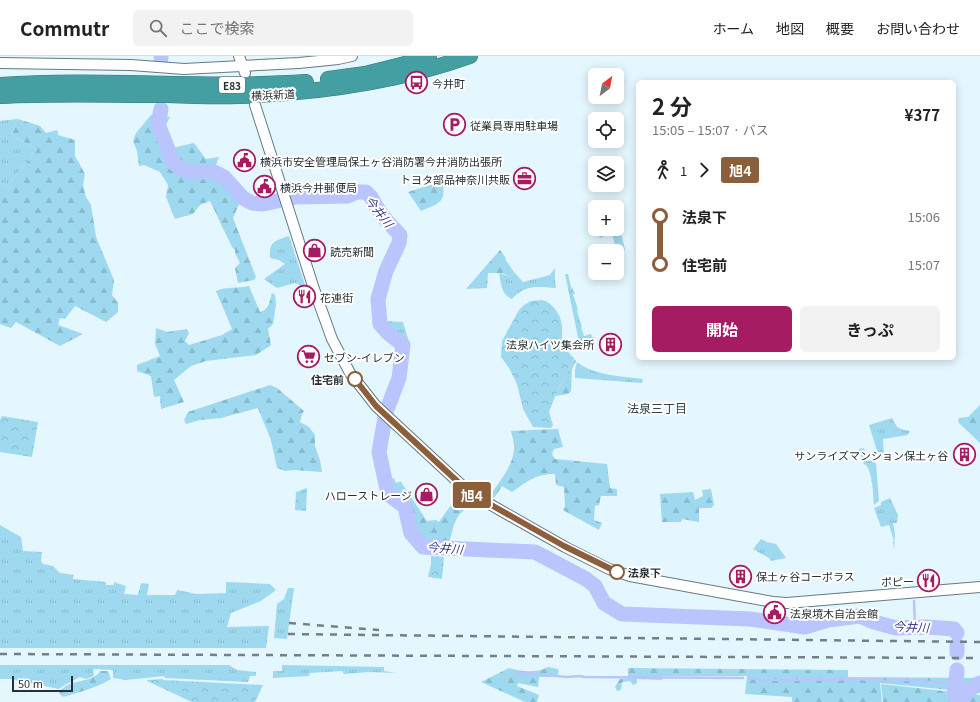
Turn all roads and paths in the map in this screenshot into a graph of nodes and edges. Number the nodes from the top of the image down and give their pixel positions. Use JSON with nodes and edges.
{"nodes":[{"id":1,"x":239,"y":56,"type":"edge"},
{"id":2,"x":352,"y":56,"type":"edge"},
{"id":3,"x":436,"y":56,"type":"edge"},
{"id":4,"x":470,"y":56,"type":"edge"},
{"id":5,"x":0,"y":63,"type":"edge"},
{"id":6,"x":244,"y":70,"type":"junction"},
{"id":7,"x":0,"y":82,"type":"edge"},
{"id":8,"x":25,"y":83,"type":"junction"},
{"id":9,"x":0,"y":85,"type":"edge"},
{"id":10,"x":137,"y":95,"type":"junction"},
{"id":11,"x":0,"y":96,"type":"edge"},
{"id":12,"x":255,"y":105,"type":"dead end"},
{"id":13,"x":0,"y":106,"type":"edge"},
{"id":14,"x":980,"y":587,"type":"edge"}],
"edges":[{"from":1,"to":6,"type":"street"},
{"from":2,"to":6,"type":"street"},
{"from":3,"to":8,"type":"highway","name":"横浜新道","number":"E83"},
{"from":4,"to":10,"type":"highway","name":"横浜新道","number":"E83"},
{"from":5,"to":6,"type":"street"},
{"from":7,"to":8,"type":"highway"},
{"from":8,"to":9,"type":"highway","name":"横浜新道","number":"E83"},
{"from":10,"to":11,"type":"highway","name":"横浜新道","number":"E83"},
{"from":10,"to":13,"type":"highway"},
{"from":12,"to":14,"type":"street"}]}
